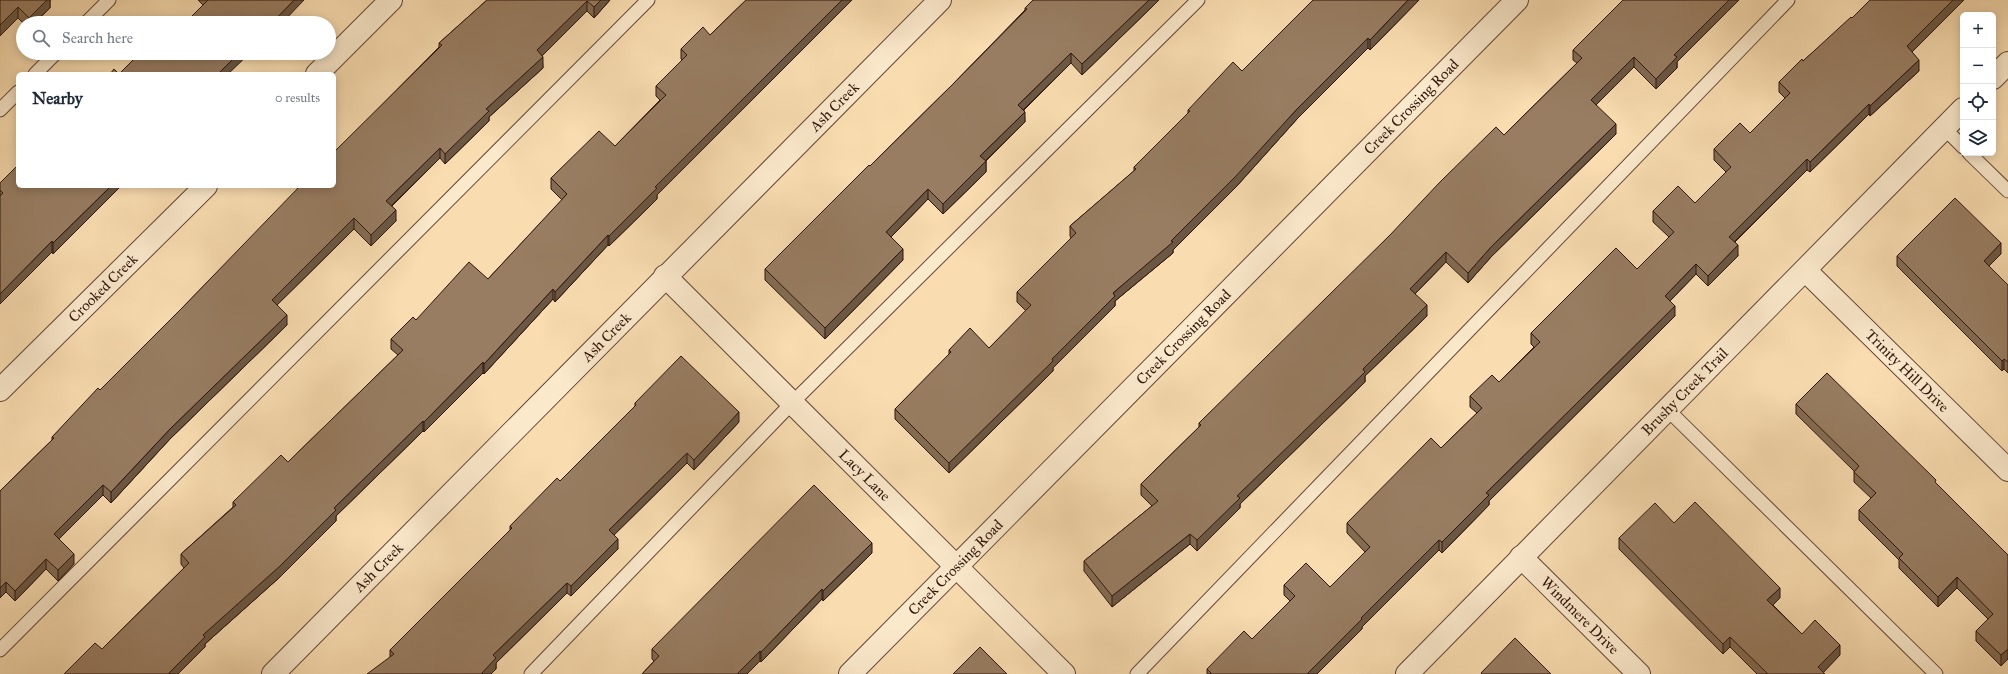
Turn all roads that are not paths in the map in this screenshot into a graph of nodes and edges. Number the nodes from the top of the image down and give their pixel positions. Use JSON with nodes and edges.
{"nodes":[{"id":1,"x":109,"y":0,"type":"edge"},
{"id":2,"x":391,"y":0,"type":"edge"},
{"id":3,"x":648,"y":0,"type":"edge"},
{"id":4,"x":940,"y":0,"type":"edge"},
{"id":5,"x":1198,"y":0,"type":"edge"},
{"id":6,"x":1517,"y":0,"type":"edge"},
{"id":7,"x":1788,"y":0,"type":"edge"},
{"id":8,"x":93,"y":16,"type":"edge"},
{"id":9,"x":336,"y":55,"type":"edge"},
{"id":10,"x":49,"y":60,"type":"edge"},
{"id":11,"x":331,"y":60,"type":"edge"},
{"id":12,"x":2008,"y":63,"type":"edge"},
{"id":13,"x":37,"y":72,"type":"edge"},
{"id":14,"x":319,"y":72,"type":"edge"},
{"id":15,"x":1996,"y":75,"type":"edge"},
{"id":16,"x":16,"y":94,"type":"edge"},
{"id":17,"x":0,"y":110,"type":"edge"},
{"id":18,"x":1960,"y":112,"type":"edge"},
{"id":19,"x":1944,"y":128,"type":"junction"},
{"id":20,"x":1960,"y":144,"type":"edge"},
{"id":21,"x":1972,"y":156,"type":"edge"},
{"id":22,"x":204,"y":188,"type":"edge"},
{"id":23,"x":2008,"y":191,"type":"edge"},
{"id":24,"x":1806,"y":271,"type":"junction"},
{"id":25,"x":665,"y":276,"type":"junction"},
{"id":26,"x":0,"y":390,"type":"edge"},
{"id":27,"x":792,"y":403,"type":"junction"},
{"id":28,"x":1668,"y":410,"type":"junction"},
{"id":29,"x":2008,"y":470,"type":"edge"},
{"id":30,"x":1521,"y":557,"type":"junction"},
{"id":31,"x":956,"y":567,"type":"junction"},
{"id":32,"x":0,"y":650,"type":"edge"},
{"id":33,"x":273,"y":674,"type":"edge"},
{"id":34,"x":531,"y":674,"type":"edge"},
{"id":35,"x":850,"y":674,"type":"edge"},
{"id":36,"x":1064,"y":674,"type":"edge"},
{"id":37,"x":1137,"y":674,"type":"edge"},
{"id":38,"x":1407,"y":674,"type":"edge"},
{"id":39,"x":1639,"y":674,"type":"edge"},
{"id":40,"x":1936,"y":674,"type":"edge"}],
"edges":[{"from":1,"to":8,"type":"lane"},
{"from":2,"to":9,"type":"street"},
{"from":3,"to":32,"type":"lane"},
{"from":4,"to":25,"type":"street","name":"Ash Creek"},
{"from":5,"to":27,"type":"lane"},
{"from":6,"to":31,"type":"street","name":"Creek Crossing Road"},
{"from":7,"to":37,"type":"lane"},
{"from":10,"to":13,"type":"lane"},
{"from":11,"to":14,"type":"street"},
{"from":12,"to":15,"type":"street"},
{"from":16,"to":17,"type":"lane"},
{"from":18,"to":19,"type":"street","name":"Brushy Creek Trail"},
{"from":19,"to":20,"type":"lane"},
{"from":19,"to":24,"type":"street","name":"Brushy Creek Trail"},
{"from":21,"to":23,"type":"lane"},
{"from":22,"to":26,"type":"street","name":"Crooked Creek"},
{"from":24,"to":28,"type":"street","name":"Brushy Creek Trail"},
{"from":24,"to":29,"type":"street","name":"Trinity Hill Drive"},
{"from":25,"to":27,"type":"street","name":"Lacy Lane"},
{"from":25,"to":33,"type":"street","name":"Ash Creek"},
{"from":27,"to":31,"type":"street","name":"Lacy Lane"},
{"from":27,"to":34,"type":"lane"},
{"from":28,"to":30,"type":"street","name":"Brushy Creek Trail"},
{"from":28,"to":40,"type":"lane"},
{"from":30,"to":38,"type":"street","name":"Brushy Creek Trail"},
{"from":30,"to":39,"type":"street","name":"Windmere Drive"},
{"from":31,"to":35,"type":"street","name":"Creek Crossing Road"},
{"from":31,"to":36,"type":"street","name":"Lacy Lane"}]}
